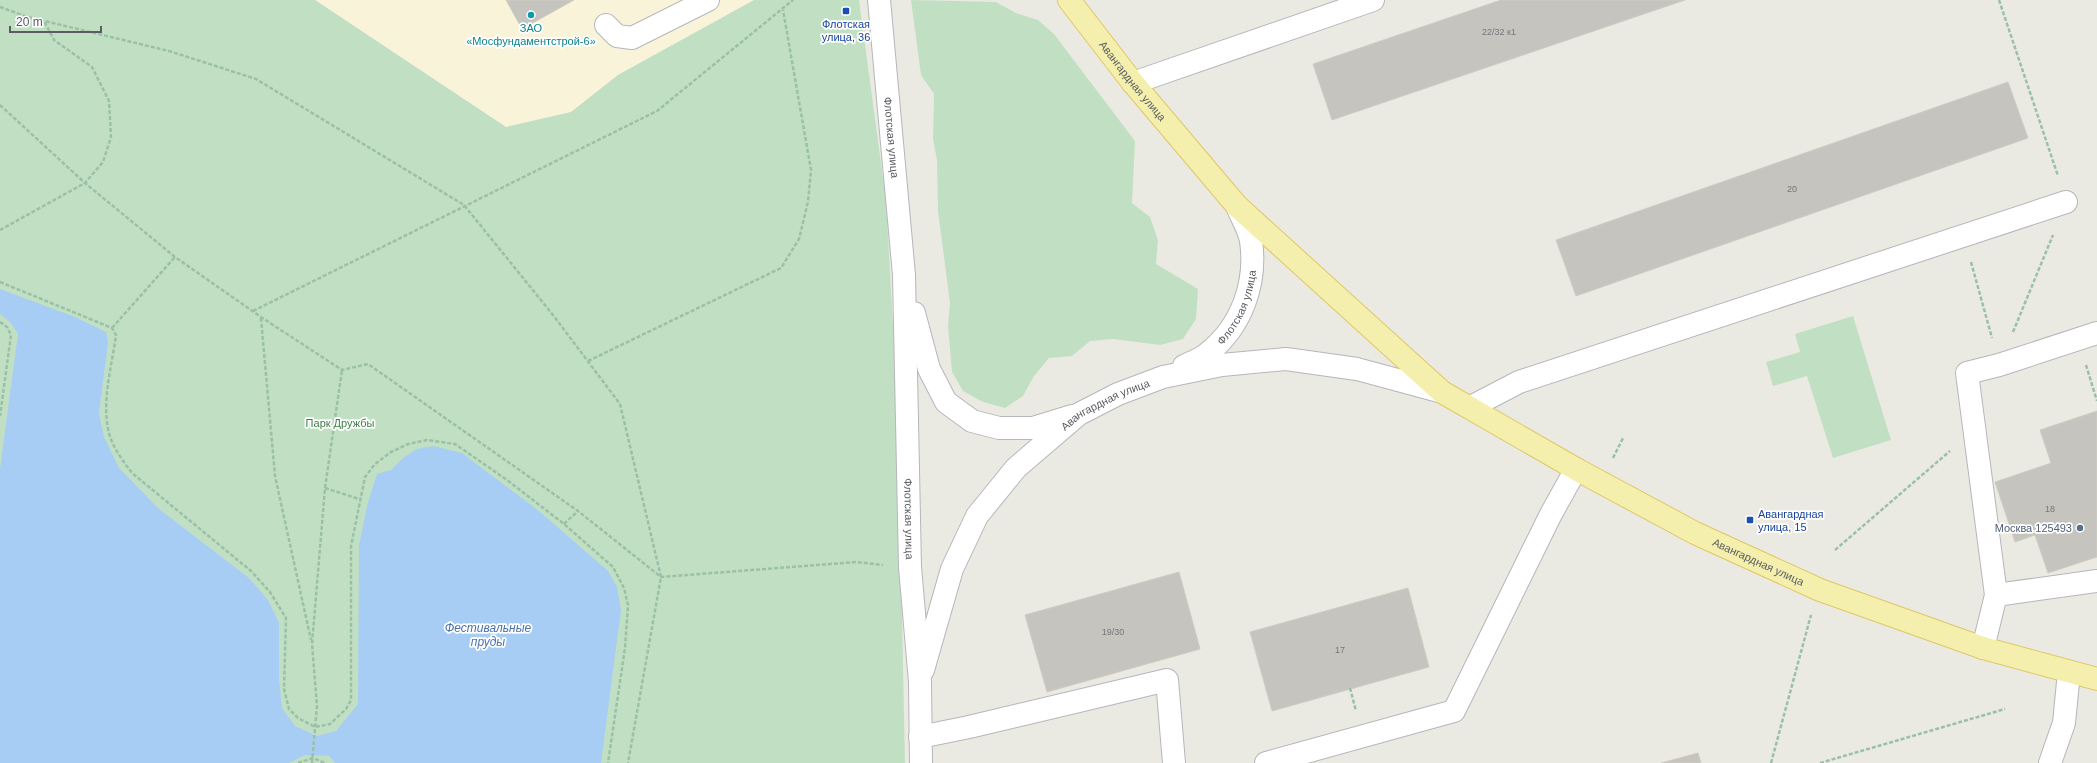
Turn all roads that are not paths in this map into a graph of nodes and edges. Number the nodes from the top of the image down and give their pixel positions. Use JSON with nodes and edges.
{"nodes":[{"id":1,"x":708,"y":0,"type":"edge"},
{"id":2,"x":879,"y":0,"type":"edge"},
{"id":3,"x":1069,"y":0,"type":"edge"},
{"id":4,"x":1373,"y":0,"type":"edge"},
{"id":5,"x":606,"y":25,"type":"dead end"},
{"id":6,"x":1133,"y":83,"type":"junction"},
{"id":7,"x":2066,"y":202,"type":"dead end"},
{"id":8,"x":1237,"y":206,"type":"junction"},
{"id":9,"x":904,"y":275,"type":"junction"},
{"id":10,"x":2088,"y":336,"type":"edge"},
{"id":11,"x":1163,"y":377,"type":"junction"},
{"id":12,"x":1442,"y":392,"type":"junction"},
{"id":13,"x":1471,"y":408,"type":"junction"},
{"id":14,"x":1079,"y":414,"type":"junction"},
{"id":15,"x":1576,"y":469,"type":"junction"},
{"id":16,"x":2097,"y":581,"type":"edge"},
{"id":17,"x":1996,"y":595,"type":"junction"},
{"id":18,"x":1983,"y":648,"type":"junction"},
{"id":19,"x":2069,"y":672,"type":"junction"},
{"id":20,"x":2097,"y":679,"type":"edge"},
{"id":21,"x":920,"y":682,"type":"junction"},
{"id":22,"x":920,"y":737,"type":"junction"},
{"id":23,"x":920,"y":763,"type":"edge"},
{"id":24,"x":1174,"y":763,"type":"edge"},
{"id":25,"x":1266,"y":763,"type":"edge"},
{"id":26,"x":2050,"y":763,"type":"edge"}],
"edges":[{"from":1,"to":5,"type":"street"},
{"from":2,"to":9,"type":"street","name":"Флотская улица"},
{"from":3,"to":6,"type":"main road","name":"Авангардная улица"},
{"from":4,"to":6,"type":"street"},
{"from":6,"to":8,"type":"main road","name":"Авангардная улица"},
{"from":7,"to":13,"type":"street"},
{"from":8,"to":11,"type":"street","name":"Флотская улица"},
{"from":8,"to":12,"type":"main road","name":"Авангардная улица"},
{"from":9,"to":14,"type":"street","name":"Флотская улица"},
{"from":9,"to":21,"type":"street","name":"Флотская улица"},
{"from":10,"to":17,"type":"street"},
{"from":11,"to":12,"type":"street","name":"Авангардная улица"},
{"from":11,"to":14,"type":"street","name":"Авангардная улица"},
{"from":12,"to":13,"type":"main road","name":"Авангардная улица"},
{"from":13,"to":15,"type":"main road","name":"Авангардная улица"},
{"from":14,"to":21,"type":"street","name":"Авангардная улица"},
{"from":15,"to":18,"type":"main road","name":"Авангардная улица"},
{"from":15,"to":25,"type":"street"},
{"from":16,"to":17,"type":"street"},
{"from":17,"to":18,"type":"street"},
{"from":18,"to":19,"type":"main road","name":"Авангардная улица"},
{"from":19,"to":20,"type":"main road","name":"Авангардная улица"},
{"from":19,"to":26,"type":"street"},
{"from":21,"to":22,"type":"street","name":"Флотская улица"},
{"from":22,"to":23,"type":"street","name":"Флотская улица"},
{"from":22,"to":24,"type":"street"}]}
